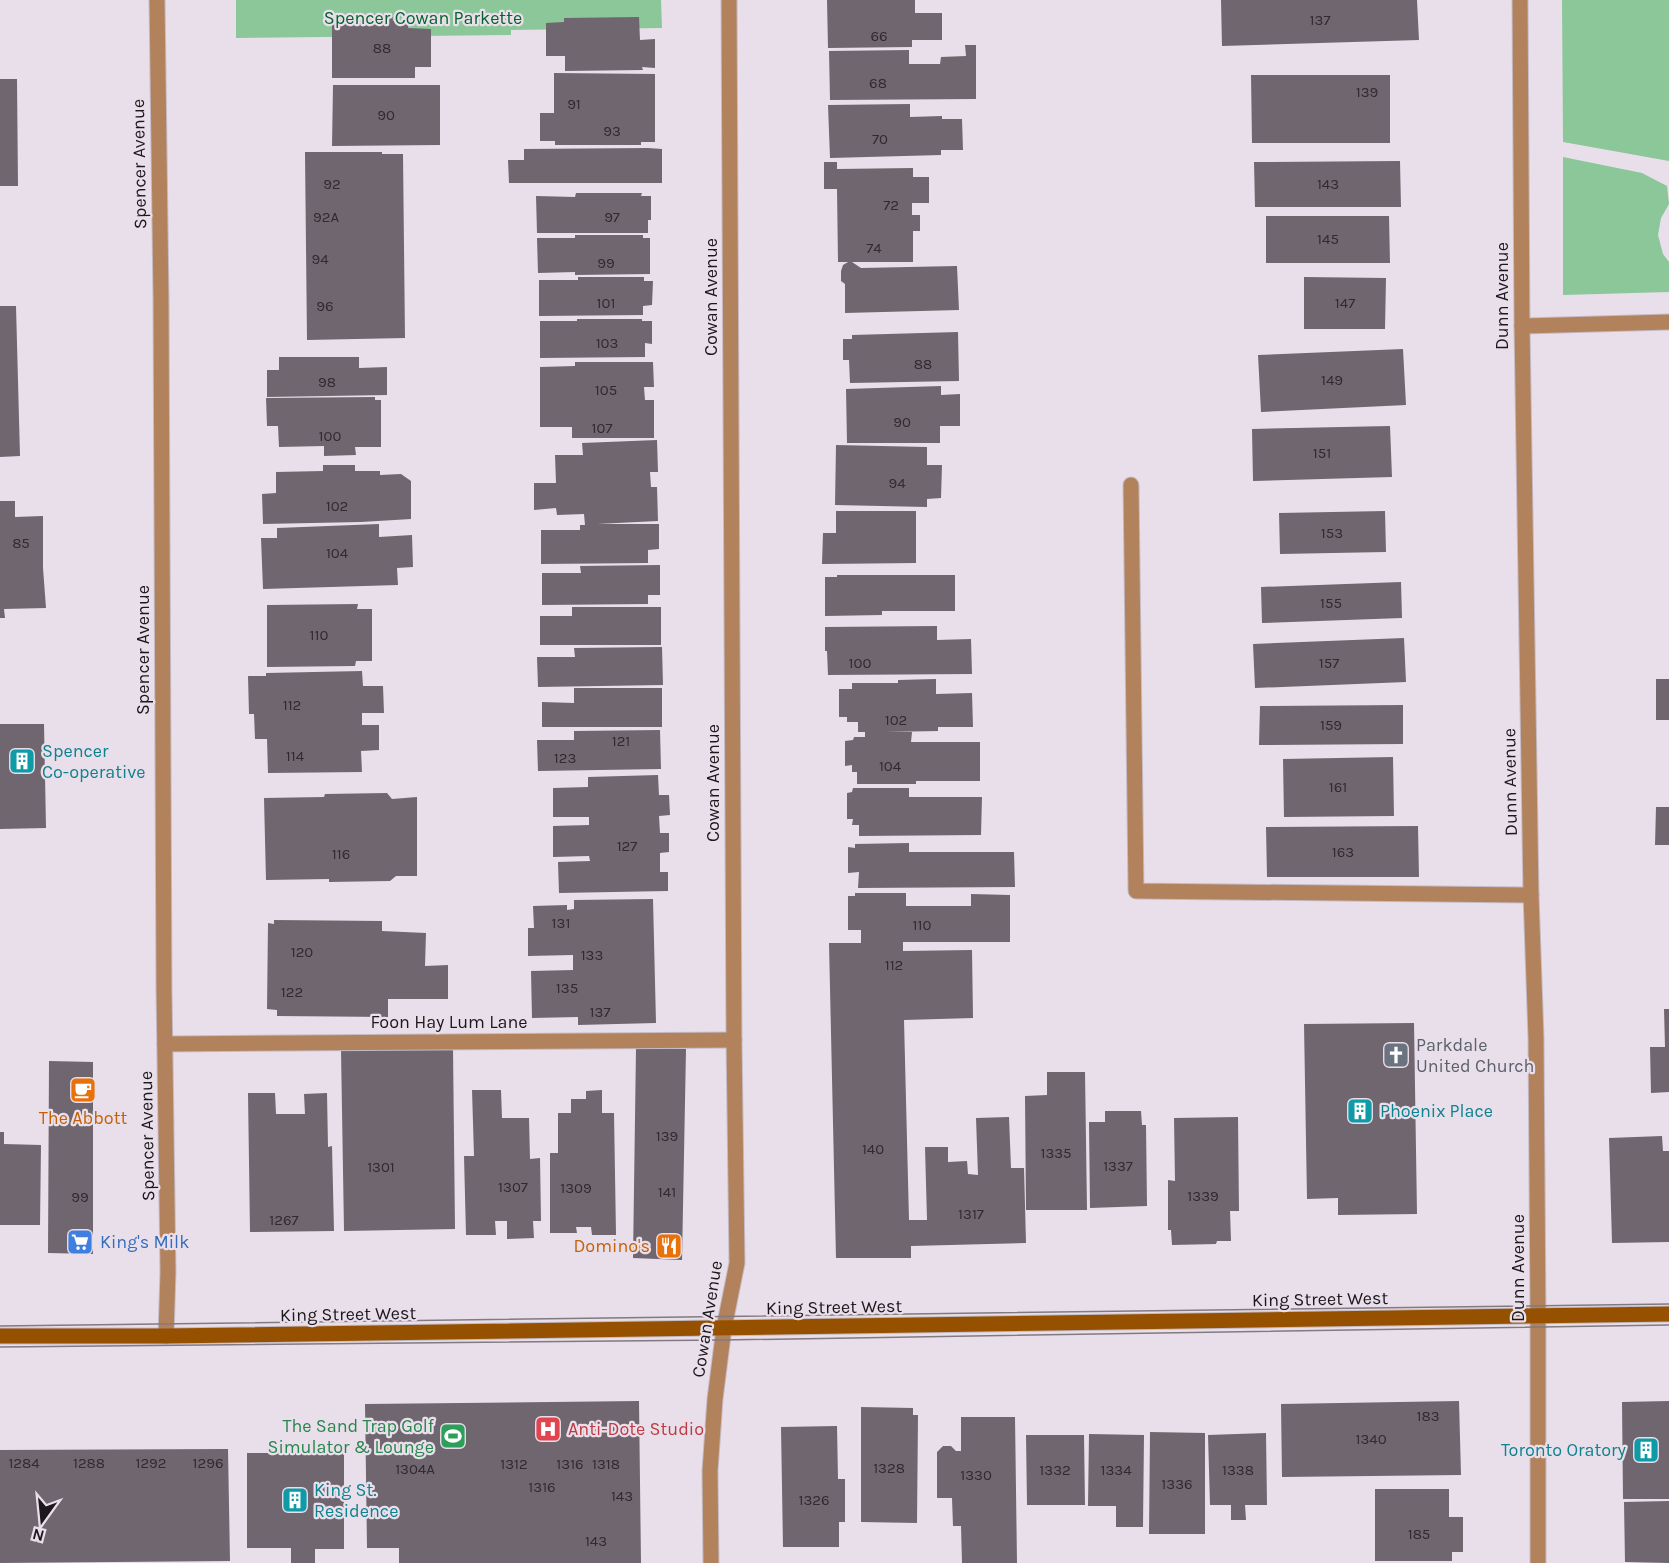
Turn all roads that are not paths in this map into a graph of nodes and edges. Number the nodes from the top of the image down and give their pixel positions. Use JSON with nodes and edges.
{"nodes":[{"id":1,"x":157,"y":0,"type":"edge"},
{"id":2,"x":729,"y":0,"type":"edge"},
{"id":3,"x":1520,"y":0,"type":"edge"},
{"id":4,"x":1669,"y":322,"type":"edge"},
{"id":5,"x":1522,"y":326,"type":"junction"},
{"id":6,"x":1131,"y":485,"type":"dead end"},
{"id":7,"x":1531,"y":895,"type":"junction"},
{"id":8,"x":734,"y":1040,"type":"junction"},
{"id":9,"x":165,"y":1044,"type":"junction"},
{"id":10,"x":1669,"y":1314,"type":"edge"},
{"id":11,"x":1538,"y":1316,"type":"junction"},
{"id":12,"x":724,"y":1328,"type":"junction"},
{"id":13,"x":0,"y":1336,"type":"edge"},
{"id":14,"x":166,"y":1336,"type":"junction"},
{"id":15,"x":711,"y":1563,"type":"edge"},
{"id":16,"x":1538,"y":1563,"type":"edge"}],
"edges":[{"from":1,"to":9,"type":"street","name":"Spencer Avenue"},
{"from":2,"to":8,"type":"street","name":"Cowan Avenue"},
{"from":3,"to":5,"type":"street","name":"Dunn Avenue"},
{"from":4,"to":5,"type":"street"},
{"from":5,"to":7,"type":"street","name":"Dunn Avenue"},
{"from":6,"to":7,"type":"street"},
{"from":7,"to":11,"type":"street","name":"Dunn Avenue"},
{"from":8,"to":9,"type":"street","name":"Foon Hay Lum Lane"},
{"from":8,"to":12,"type":"street","name":"Cowan Avenue"},
{"from":9,"to":14,"type":"street","name":"Spencer Avenue"},
{"from":10,"to":11,"type":"main road","name":"King Street West"},
{"from":11,"to":12,"type":"main road","name":"King Street West"},
{"from":11,"to":16,"type":"street","name":"Dunn Avenue"},
{"from":12,"to":14,"type":"main road","name":"King Street West"},
{"from":12,"to":15,"type":"street","name":"Cowan Avenue"},
{"from":13,"to":14,"type":"main road","name":"King Street West"}]}
